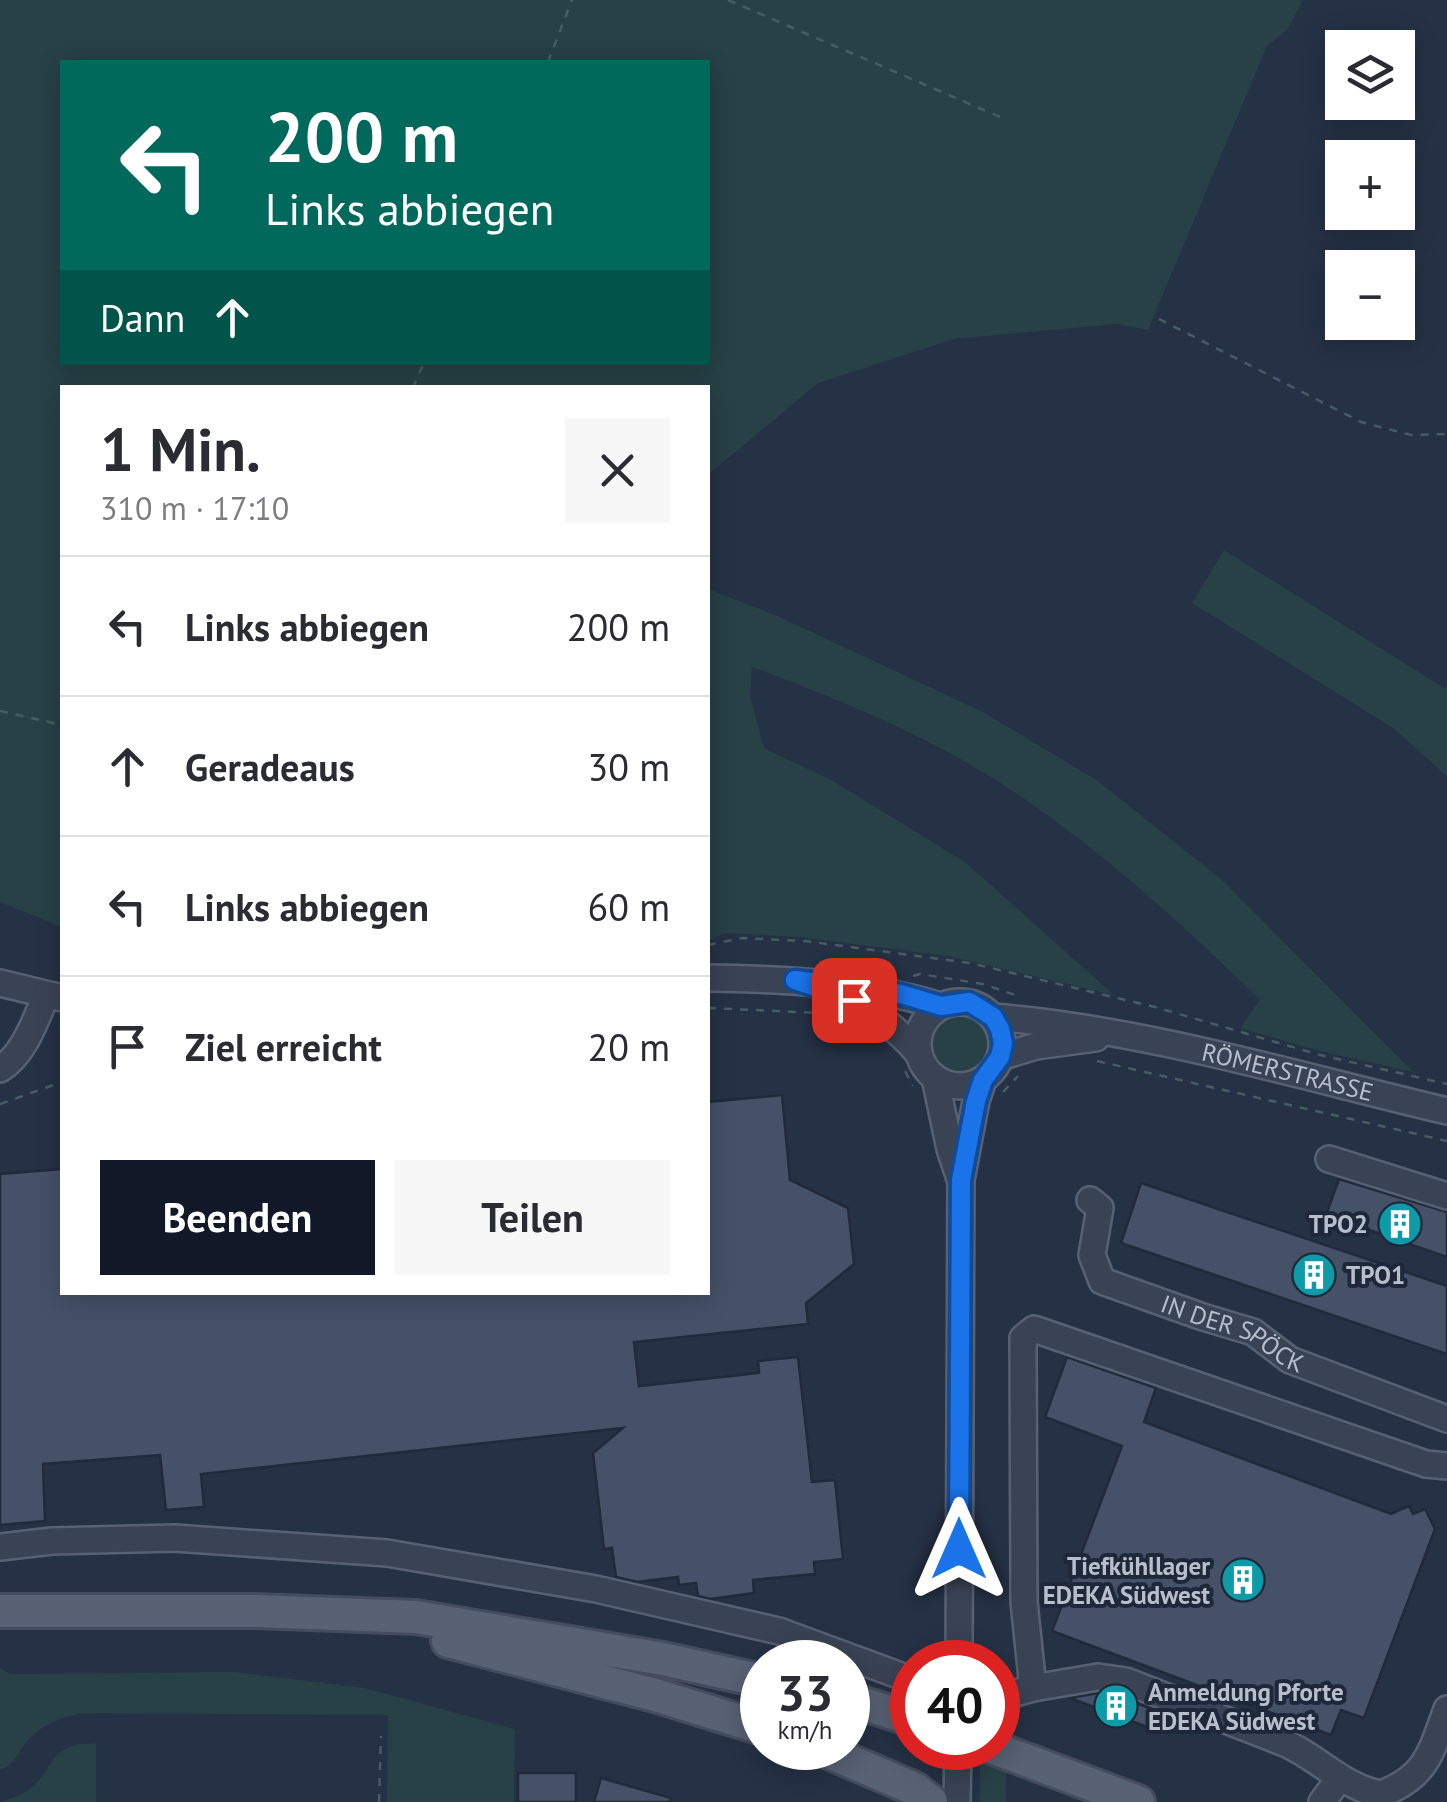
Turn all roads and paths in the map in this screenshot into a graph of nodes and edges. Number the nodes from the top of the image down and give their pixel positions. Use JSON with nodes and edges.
{"nodes":[{"id":1,"x":572,"y":0,"type":"edge"},
{"id":2,"x":728,"y":0,"type":"edge"},
{"id":3,"x":549,"y":60,"type":"edge"},
{"id":4,"x":1000,"y":116,"type":"dead end"},
{"id":5,"x":1158,"y":319,"type":"dead end"},
{"id":6,"x":1447,"y":434,"type":"edge"},
{"id":7,"x":0,"y":711,"type":"edge"},
{"id":8,"x":60,"y":724,"type":"edge"},
{"id":9,"x":710,"y":944,"type":"edge"},
{"id":10,"x":710,"y":978,"type":"edge"},
{"id":11,"x":795,"y":980,"type":"junction"},
{"id":12,"x":0,"y":983,"type":"edge"},
{"id":13,"x":901,"y":994,"type":"junction"},
{"id":14,"x":54,"y":997,"type":"edge"},
{"id":15,"x":941,"y":1006,"type":"junction"},
{"id":16,"x":710,"y":1008,"type":"edge"},
{"id":17,"x":837,"y":1014,"type":"dead end"},
{"id":18,"x":993,"y":1017,"type":"junction"},
{"id":19,"x":1031,"y":1020,"type":"junction"},
{"id":20,"x":1126,"y":1036,"type":"junction"},
{"id":21,"x":1038,"y":1055,"type":"junction"},
{"id":22,"x":1000,"y":1057,"type":"junction"},
{"id":23,"x":909,"y":1059,"type":"junction"},
{"id":24,"x":1098,"y":1061,"type":"dead end"},
{"id":25,"x":0,"y":1069,"type":"edge"},
{"id":26,"x":60,"y":1083,"type":"edge"},
{"id":27,"x":925,"y":1084,"type":"junction"},
{"id":28,"x":1447,"y":1084,"type":"edge"},
{"id":29,"x":990,"y":1088,"type":"junction"},
{"id":30,"x":0,"y":1104,"type":"edge"},
{"id":31,"x":1447,"y":1110,"type":"edge"},
{"id":32,"x":1447,"y":1141,"type":"edge"},
{"id":33,"x":1329,"y":1159,"type":"dead end"},
{"id":34,"x":961,"y":1180,"type":"junction"},
{"id":35,"x":1447,"y":1196,"type":"edge"},
{"id":36,"x":1090,"y":1200,"type":"dead end"},
{"id":37,"x":1447,"y":1419,"type":"edge"},
{"id":38,"x":1447,"y":1466,"type":"edge"},
{"id":39,"x":0,"y":1548,"type":"edge"},
{"id":40,"x":0,"y":1610,"type":"edge"},
{"id":41,"x":146,"y":1610,"type":"junction"},
{"id":42,"x":363,"y":1616,"type":"junction"},
{"id":43,"x":0,"y":1624,"type":"edge"},
{"id":44,"x":959,"y":1640,"type":"edge"},
{"id":45,"x":890,"y":1672,"type":"edge"},
{"id":46,"x":740,"y":1676,"type":"edge"},
{"id":47,"x":1033,"y":1688,"type":"junction"},
{"id":48,"x":1020,"y":1692,"type":"edge"},
{"id":49,"x":1447,"y":1709,"type":"edge"},
{"id":50,"x":740,"y":1721,"type":"edge"},
{"id":51,"x":380,"y":1736,"type":"dead end"},
{"id":52,"x":1020,"y":1758,"type":"edge"},
{"id":53,"x":870,"y":1770,"type":"edge"},
{"id":54,"x":1339,"y":1779,"type":"junction"},
{"id":55,"x":1383,"y":1798,"type":"edge"},
{"id":56,"x":380,"y":1802,"type":"edge"},
{"id":57,"x":930,"y":1802,"type":"edge"},
{"id":58,"x":1138,"y":1802,"type":"edge"},
{"id":59,"x":1322,"y":1802,"type":"edge"}],
"edges":[{"from":1,"to":3,"type":"path"},
{"from":2,"to":4,"type":"path"},
{"from":5,"to":6,"type":"path"},
{"from":7,"to":8,"type":"path"},
{"from":9,"to":28,"type":"path"},
{"from":10,"to":11,"type":"street"},
{"from":11,"to":13,"type":"street","name":"RÖMERSTRASSE"},
{"from":11,"to":23,"type":"street"},
{"from":12,"to":14,"type":"street"},
{"from":13,"to":15,"type":"street","name":"RÖMERSTRASSE"},
{"from":13,"to":19,"type":"path"},
{"from":14,"to":25,"type":"street"},
{"from":15,"to":18,"type":"street","name":"RÖMERSTRASSE"},
{"from":15,"to":23,"type":"street"},
{"from":16,"to":17,"type":"path"},
{"from":18,"to":19,"type":"street","name":"RÖMERSTRASSE"},
{"from":18,"to":22,"type":"street"},
{"from":19,"to":20,"type":"street","name":"RÖMERSTRASSE"},
{"from":20,"to":21,"type":"street","name":"RÖMERSTRASSE"},
{"from":20,"to":31,"type":"street","name":"RÖMERSTRASSE"},
{"from":21,"to":22,"type":"street","name":"RÖMERSTRASSE"},
{"from":21,"to":29,"type":"path"},
{"from":22,"to":29,"type":"street"},
{"from":23,"to":27,"type":"street"},
{"from":23,"to":27,"type":"path"},
{"from":24,"to":32,"type":"path"},
{"from":26,"to":30,"type":"path"},
{"from":27,"to":29,"type":"street"},
{"from":27,"to":34,"type":"street"},
{"from":29,"to":34,"type":"street"},
{"from":33,"to":35,"type":"street"},
{"from":34,"to":44,"type":"street"},
{"from":36,"to":37,"type":"street","name":"IN DER SPÖCK"},
{"from":38,"to":47,"type":"street"},
{"from":39,"to":45,"type":"street"},
{"from":40,"to":41,"type":"main road"},
{"from":41,"to":42,"type":"main road"},
{"from":41,"to":43,"type":"main road"},
{"from":42,"to":46,"type":"main road"},
{"from":42,"to":50,"type":"main road"},
{"from":47,"to":48,"type":"street"},
{"from":47,"to":54,"type":"street"},
{"from":49,"to":55,"type":"street"},
{"from":51,"to":56,"type":"path"},
{"from":52,"to":58,"type":"main road"},
{"from":53,"to":57,"type":"main road"},
{"from":54,"to":55,"type":"street"},
{"from":54,"to":59,"type":"street"}]}
